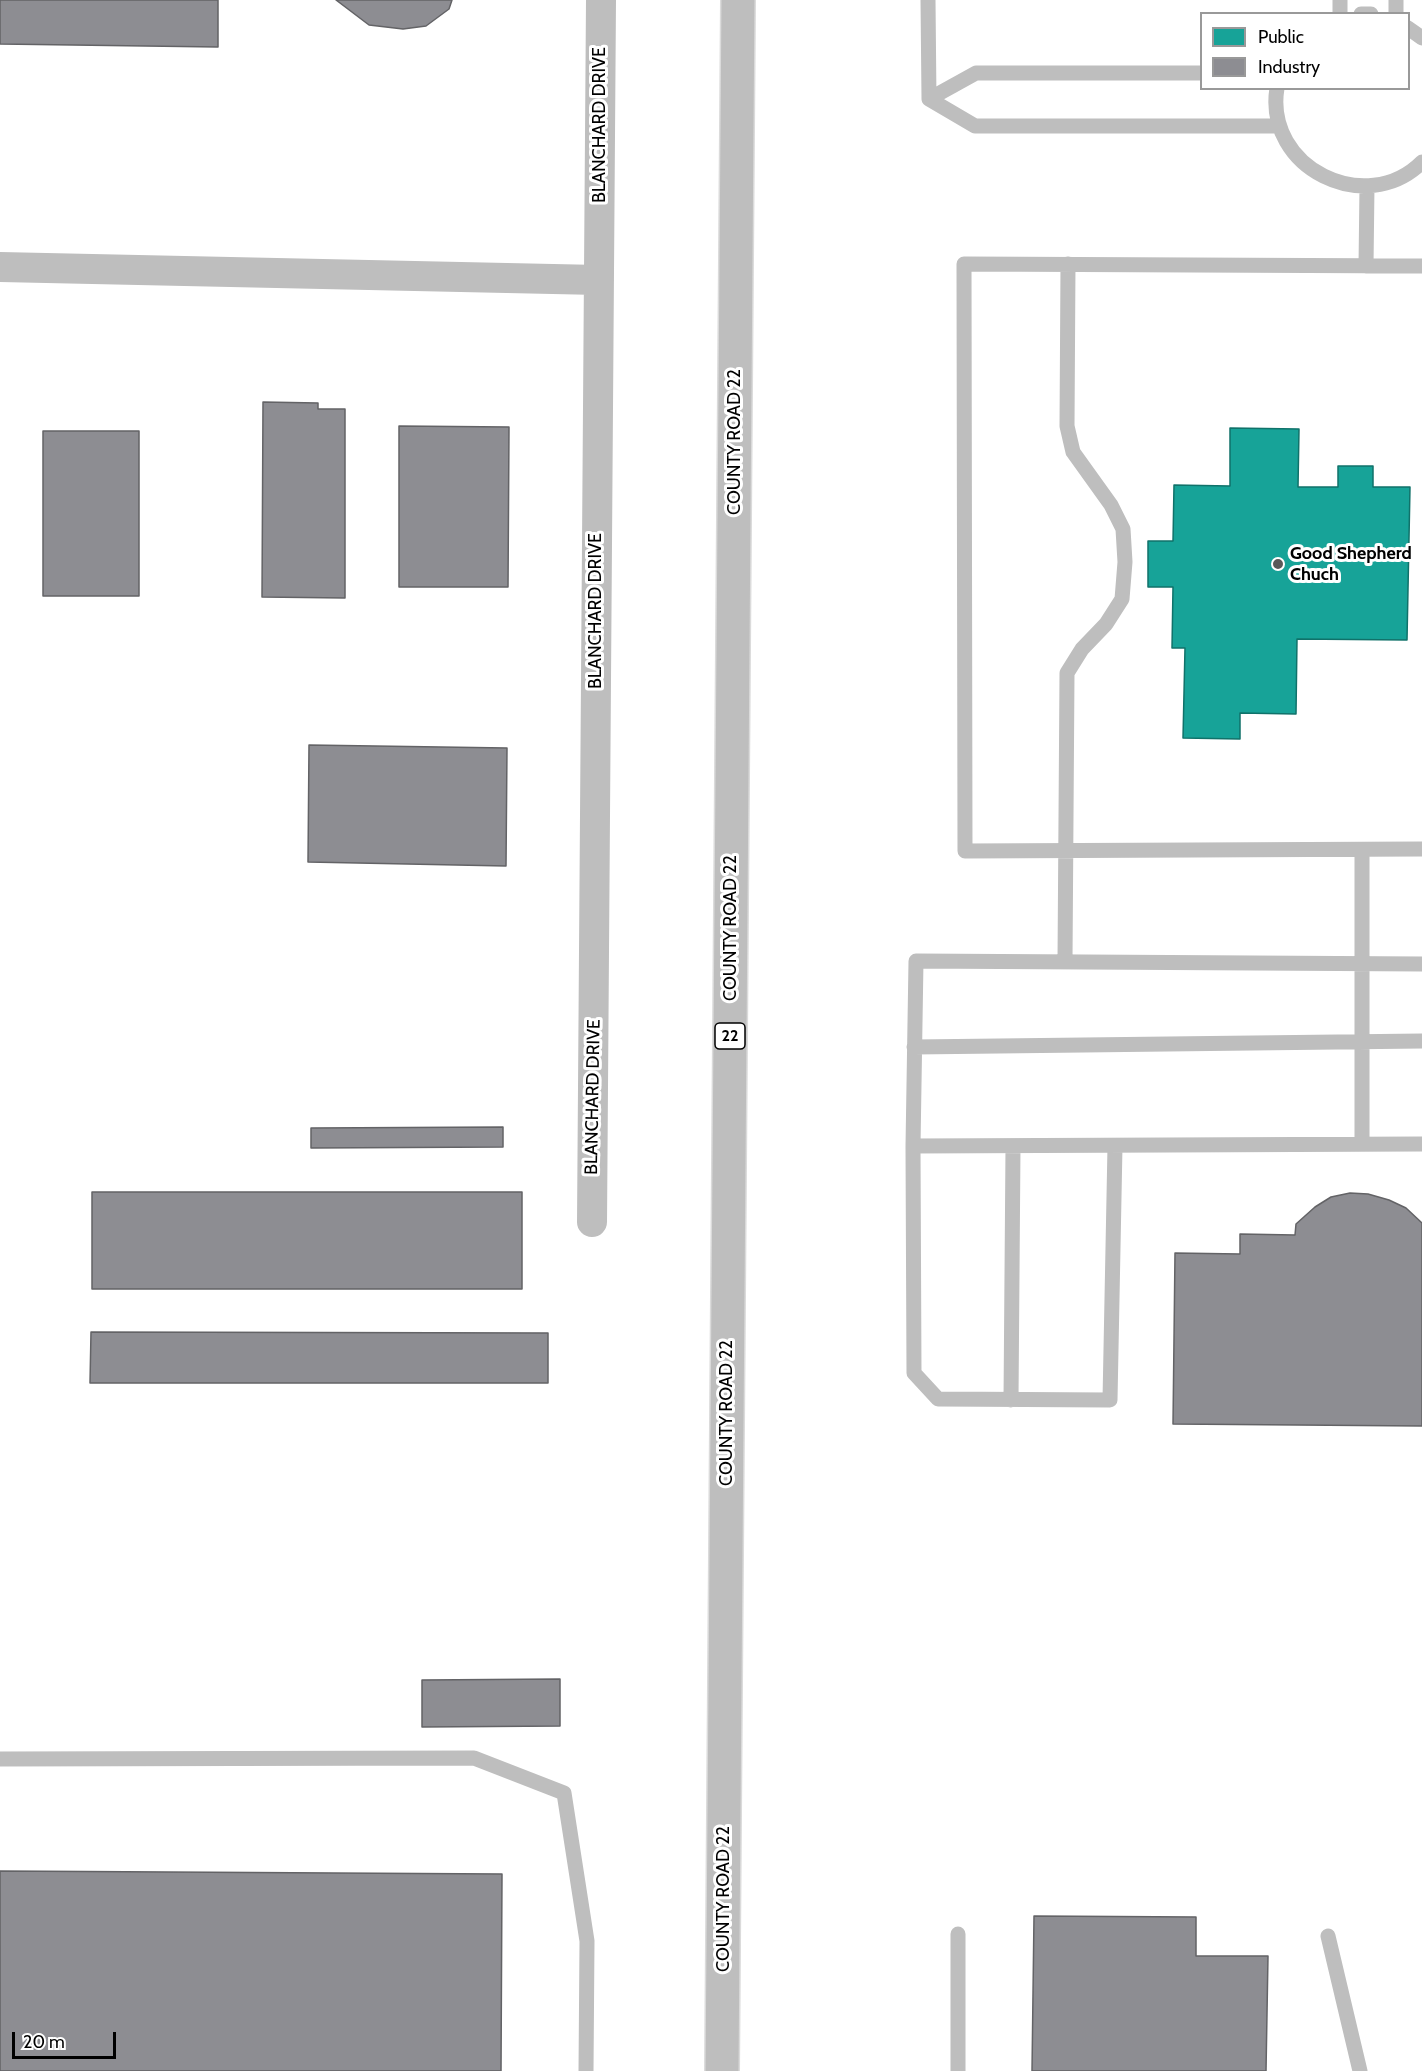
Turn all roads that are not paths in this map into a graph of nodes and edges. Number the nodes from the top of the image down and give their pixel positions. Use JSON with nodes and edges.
{"nodes":[{"id":1,"x":601,"y":0,"type":"edge"},
{"id":2,"x":738,"y":0,"type":"edge"},
{"id":3,"x":928,"y":0,"type":"edge"},
{"id":4,"x":1200,"y":73,"type":"edge"},
{"id":5,"x":1277,"y":90,"type":"edge"},
{"id":6,"x":929,"y":99,"type":"junction"},
{"id":7,"x":1279,"y":126,"type":"junction"},
{"id":8,"x":1422,"y":162,"type":"edge"},
{"id":9,"x":1367,"y":186,"type":"junction"},
{"id":10,"x":1068,"y":264,"type":"junction"},
{"id":11,"x":1366,"y":266,"type":"junction"},
{"id":12,"x":1422,"y":266,"type":"edge"},
{"id":13,"x":0,"y":267,"type":"edge"},
{"id":14,"x":599,"y":280,"type":"junction"},
{"id":15,"x":1422,"y":849,"type":"edge"},
{"id":16,"x":1065,"y":850,"type":"junction"},
{"id":17,"x":1362,"y":850,"type":"junction"},
{"id":18,"x":1065,"y":960,"type":"junction"},
{"id":19,"x":1363,"y":963,"type":"junction"},
{"id":20,"x":1422,"y":964,"type":"edge"},
{"id":21,"x":1363,"y":1041,"type":"junction"},
{"id":22,"x":1422,"y":1041,"type":"edge"},
{"id":23,"x":914,"y":1047,"type":"junction"},
{"id":24,"x":1362,"y":1144,"type":"junction"},
{"id":25,"x":1422,"y":1144,"type":"edge"},
{"id":26,"x":913,"y":1146,"type":"junction"},
{"id":27,"x":1115,"y":1146,"type":"junction"},
{"id":28,"x":1013,"y":1147,"type":"junction"},
{"id":29,"x":592,"y":1222,"type":"dead end"},
{"id":30,"x":1011,"y":1400,"type":"junction"},
{"id":31,"x":0,"y":1759,"type":"edge"},
{"id":32,"x":958,"y":1934,"type":"dead end"},
{"id":33,"x":1328,"y":1936,"type":"dead end"},
{"id":34,"x":586,"y":2071,"type":"edge"},
{"id":35,"x":722,"y":2071,"type":"edge"},
{"id":36,"x":958,"y":2071,"type":"edge"},
{"id":37,"x":1360,"y":2071,"type":"edge"}],
"edges":[{"from":1,"to":14,"type":"street","name":"BLANCHARD DRIVE"},
{"from":2,"to":35,"type":"main road","name":"COUNTY ROAD 22","number":"22"},
{"from":3,"to":6,"type":"lane"},
{"from":4,"to":6,"type":"lane"},
{"from":5,"to":7,"type":"lane"},
{"from":6,"to":7,"type":"lane"},
{"from":7,"to":9,"type":"lane"},
{"from":8,"to":9,"type":"lane"},
{"from":9,"to":11,"type":"lane"},
{"from":10,"to":11,"type":"lane"},
{"from":10,"to":16,"type":"lane"},
{"from":10,"to":16,"type":"lane"},
{"from":11,"to":12,"type":"lane"},
{"from":13,"to":14,"type":"street"},
{"from":14,"to":29,"type":"street","name":"BLANCHARD DRIVE"},
{"from":15,"to":17,"type":"lane"},
{"from":16,"to":17,"type":"lane"},
{"from":16,"to":18,"type":"lane"},
{"from":17,"to":19,"type":"lane"},
{"from":18,"to":19,"type":"lane"},
{"from":18,"to":23,"type":"lane"},
{"from":19,"to":20,"type":"lane"},
{"from":19,"to":21,"type":"lane"},
{"from":21,"to":22,"type":"lane"},
{"from":21,"to":23,"type":"lane"},
{"from":21,"to":24,"type":"lane"},
{"from":23,"to":26,"type":"lane"},
{"from":24,"to":25,"type":"lane"},
{"from":24,"to":27,"type":"lane"},
{"from":26,"to":28,"type":"lane"},
{"from":26,"to":30,"type":"lane"},
{"from":27,"to":28,"type":"lane"},
{"from":27,"to":30,"type":"lane"},
{"from":28,"to":30,"type":"lane"},
{"from":31,"to":34,"type":"lane"},
{"from":32,"to":36,"type":"lane"},
{"from":33,"to":37,"type":"lane"}]}
